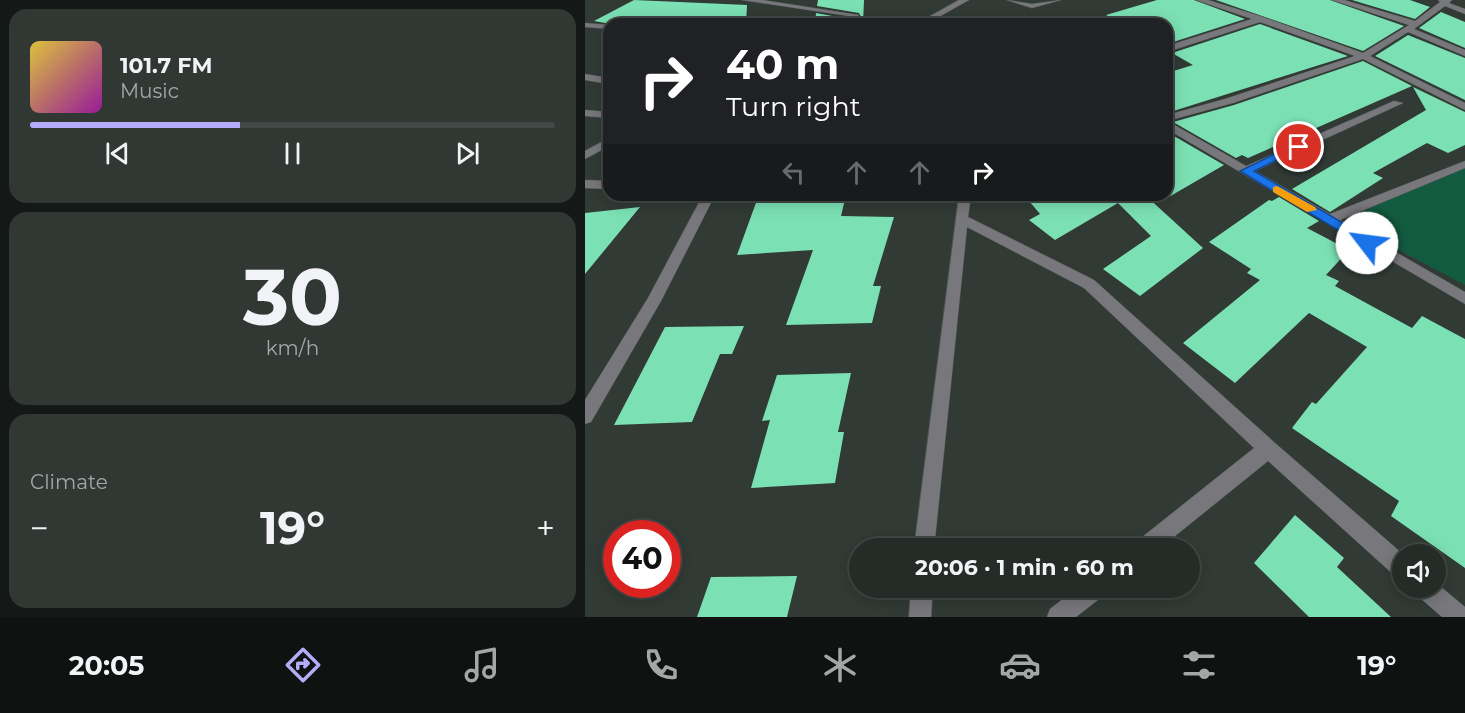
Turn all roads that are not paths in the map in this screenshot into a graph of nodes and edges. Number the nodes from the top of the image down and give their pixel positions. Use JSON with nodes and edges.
{"nodes":[{"id":1,"x":746,"y":0,"type":"edge"},
{"id":2,"x":965,"y":0,"type":"edge"},
{"id":3,"x":1011,"y":0,"type":"edge"},
{"id":4,"x":1057,"y":0,"type":"edge"},
{"id":5,"x":1200,"y":0,"type":"edge"},
{"id":6,"x":1335,"y":0,"type":"edge"},
{"id":7,"x":1458,"y":0,"type":"edge"},
{"id":8,"x":1445,"y":1,"type":"edge"},
{"id":9,"x":792,"y":2,"type":"edge"},
{"id":10,"x":1465,"y":3,"type":"edge"},
{"id":11,"x":1465,"y":12,"type":"edge"},
{"id":12,"x":851,"y":18,"type":"edge"},
{"id":13,"x":931,"y":18,"type":"edge"},
{"id":14,"x":1260,"y":19,"type":"junction"},
{"id":15,"x":1416,"y":24,"type":"junction"},
{"id":16,"x":585,"y":25,"type":"edge"},
{"id":17,"x":603,"y":27,"type":"edge"},
{"id":18,"x":603,"y":28,"type":"edge"},
{"id":19,"x":1407,"y":29,"type":"junction"},
{"id":20,"x":585,"y":37,"type":"edge"},
{"id":21,"x":1173,"y":47,"type":"edge"},
{"id":22,"x":1465,"y":53,"type":"edge"},
{"id":23,"x":1364,"y":56,"type":"junction"},
{"id":24,"x":585,"y":77,"type":"edge"},
{"id":25,"x":603,"y":80,"type":"edge"},
{"id":26,"x":1398,"y":103,"type":"dead end"},
{"id":27,"x":1465,"y":107,"type":"edge"},
{"id":28,"x":585,"y":113,"type":"edge"},
{"id":29,"x":603,"y":114,"type":"edge"},
{"id":30,"x":1173,"y":116,"type":"edge"},
{"id":31,"x":1173,"y":129,"type":"edge"},
{"id":32,"x":603,"y":145,"type":"edge"},
{"id":33,"x":585,"y":156,"type":"edge"},
{"id":34,"x":1465,"y":164,"type":"edge"},
{"id":35,"x":1245,"y":171,"type":"junction"},
{"id":36,"x":585,"y":184,"type":"edge"},
{"id":37,"x":603,"y":186,"type":"edge"},
{"id":38,"x":706,"y":201,"type":"edge"},
{"id":39,"x":964,"y":201,"type":"edge"},
{"id":40,"x":961,"y":219,"type":"junction"},
{"id":41,"x":1328,"y":220,"type":"junction"},
{"id":42,"x":1465,"y":299,"type":"edge"},
{"id":43,"x":585,"y":416,"type":"edge"},
{"id":44,"x":1268,"y":449,"type":"junction"},
{"id":45,"x":925,"y":538,"type":"edge"},
{"id":46,"x":1157,"y":538,"type":"edge"},
{"id":47,"x":1392,"y":557,"type":"edge"},
{"id":48,"x":921,"y":598,"type":"edge"},
{"id":49,"x":1082,"y":598,"type":"edge"},
{"id":50,"x":1437,"y":598,"type":"edge"},
{"id":51,"x":920,"y":617,"type":"edge"},
{"id":52,"x":1058,"y":617,"type":"edge"},
{"id":53,"x":1459,"y":617,"type":"edge"}],
"edges":[{"from":1,"to":9,"type":"street"},
{"from":2,"to":13,"type":"street"},
{"from":3,"to":4,"type":"street"},
{"from":5,"to":14,"type":"street"},
{"from":6,"to":15,"type":"street"},
{"from":7,"to":10,"type":"street"},
{"from":8,"to":11,"type":"street"},
{"from":8,"to":15,"type":"street"},
{"from":9,"to":12,"type":"street"},
{"from":14,"to":21,"type":"street"},
{"from":14,"to":23,"type":"street"},
{"from":15,"to":19,"type":"street"},
{"from":16,"to":17,"type":"street"},
{"from":18,"to":20,"type":"street"},
{"from":19,"to":22,"type":"street"},
{"from":19,"to":23,"type":"street"},
{"from":23,"to":27,"type":"street"},
{"from":23,"to":30,"type":"street"},
{"from":24,"to":25,"type":"street"},
{"from":26,"to":35,"type":"street"},
{"from":28,"to":29,"type":"street"},
{"from":31,"to":35,"type":"street"},
{"from":32,"to":33,"type":"street"},
{"from":34,"to":41,"type":"street"},
{"from":35,"to":41,"type":"street"},
{"from":36,"to":37,"type":"street"},
{"from":38,"to":43,"type":"street"},
{"from":39,"to":40,"type":"street"},
{"from":40,"to":44,"type":"street"},
{"from":40,"to":45,"type":"street"},
{"from":41,"to":42,"type":"street"},
{"from":44,"to":46,"type":"street"},
{"from":44,"to":47,"type":"street"},
{"from":48,"to":51,"type":"street"},
{"from":49,"to":52,"type":"street"},
{"from":50,"to":53,"type":"street"}]}
